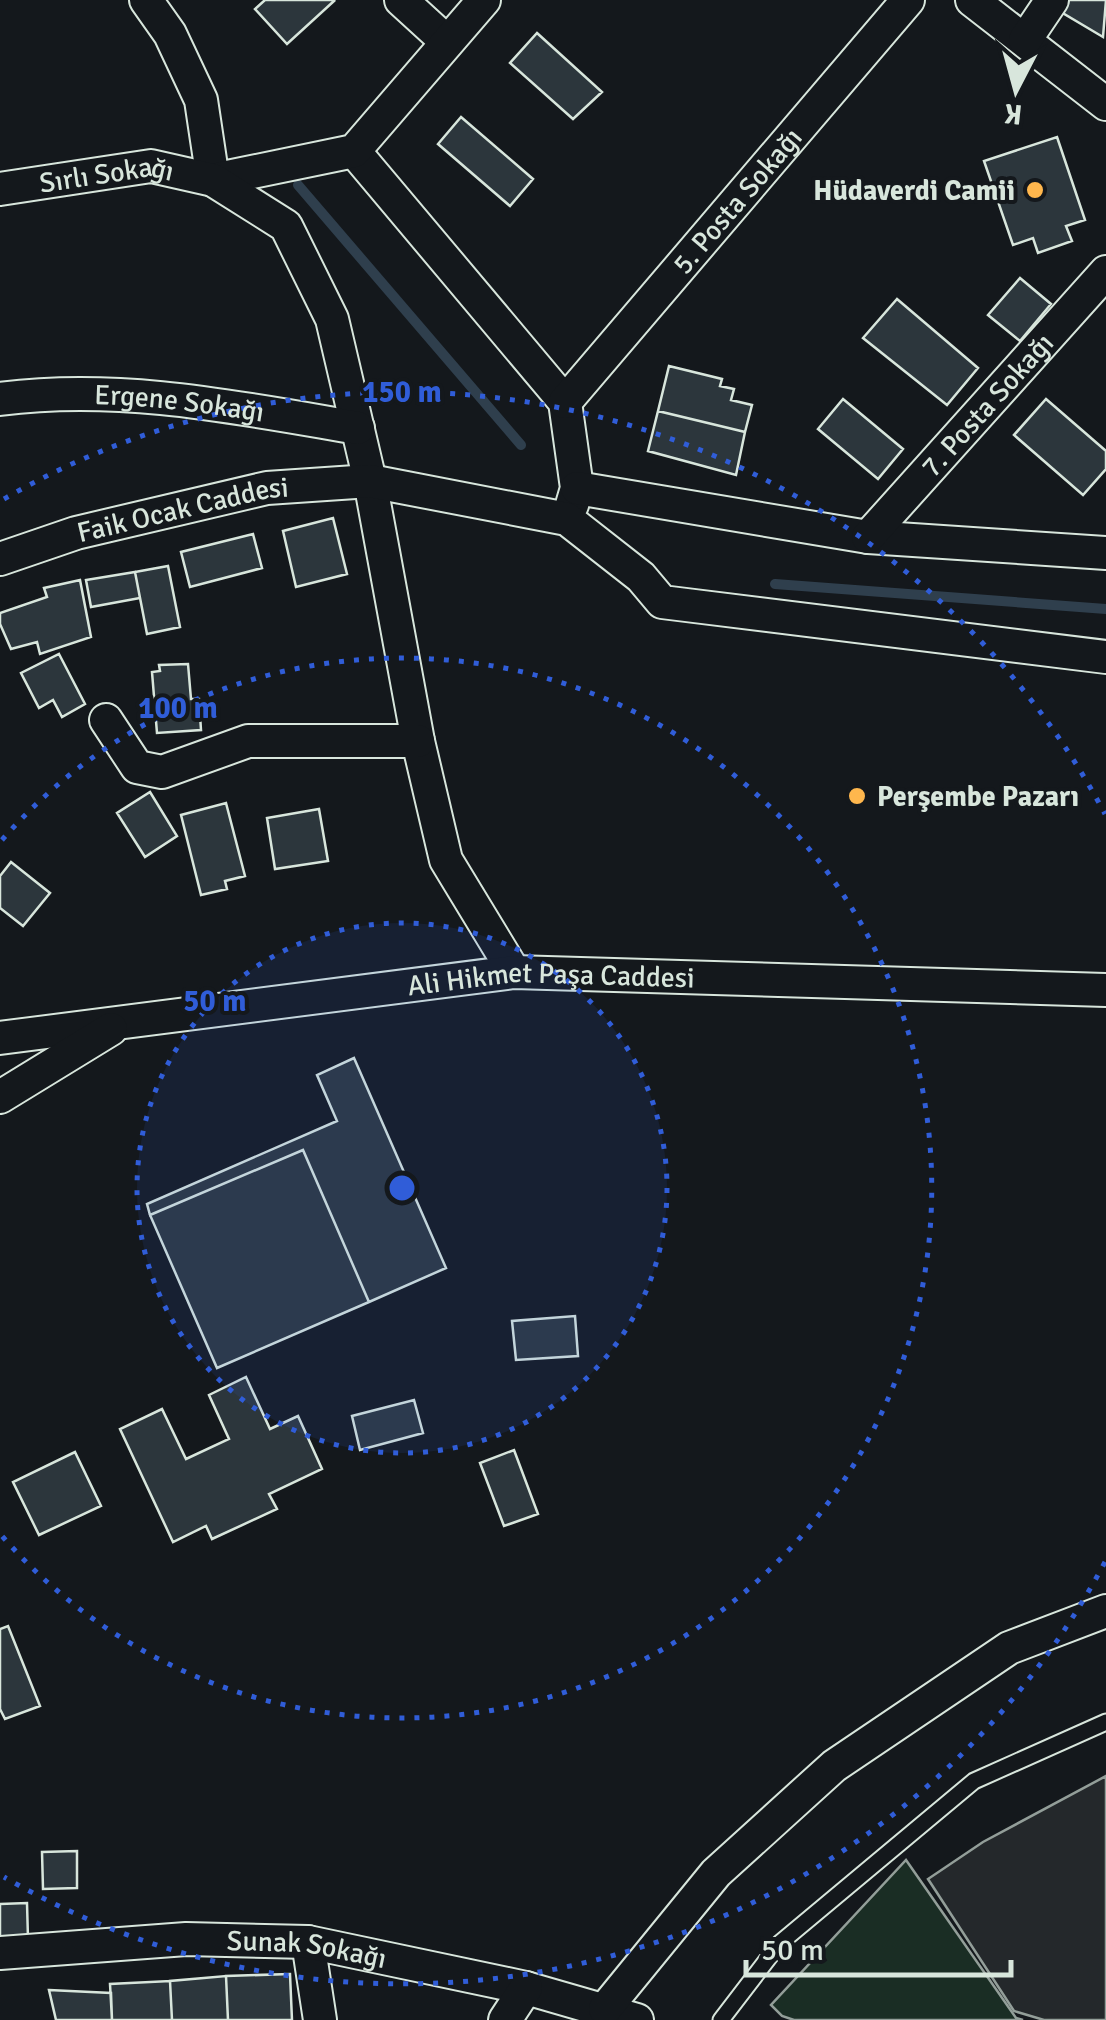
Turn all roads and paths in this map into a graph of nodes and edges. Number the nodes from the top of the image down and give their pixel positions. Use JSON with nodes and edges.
{"nodes":[{"id":1,"x":146,"y":0,"type":"edge"},
{"id":2,"x":400,"y":0,"type":"edge"},
{"id":3,"x":484,"y":0,"type":"edge"},
{"id":4,"x":908,"y":0,"type":"edge"},
{"id":5,"x":972,"y":0,"type":"edge"},
{"id":6,"x":1052,"y":0,"type":"edge"},
{"id":7,"x":1025,"y":40,"type":"junction"},
{"id":8,"x":447,"y":42,"type":"junction"},
{"id":9,"x":1106,"y":104,"type":"edge"},
{"id":10,"x":354,"y":151,"type":"junction"},
{"id":11,"x":213,"y":180,"type":"junction"},
{"id":12,"x":0,"y":189,"type":"edge"},
{"id":13,"x":1106,"y":272,"type":"edge"},
{"id":14,"x":0,"y":399,"type":"edge"},
{"id":15,"x":565,"y":402,"type":"junction"},
{"id":16,"x":358,"y":428,"type":"junction"},
{"id":17,"x":370,"y":481,"type":"junction"},
{"id":18,"x":572,"y":503,"type":"junction"},
{"id":19,"x":868,"y":537,"type":"junction"},
{"id":20,"x":1106,"y":553,"type":"edge"},
{"id":21,"x":0,"y":559,"type":"edge"},
{"id":22,"x":1106,"y":657,"type":"edge"},
{"id":23,"x":106,"y":720,"type":"dead end"},
{"id":24,"x":418,"y":740,"type":"junction"},
{"id":25,"x":514,"y":972,"type":"junction"},
{"id":26,"x":1106,"y":990,"type":"edge"},
{"id":27,"x":119,"y":1024,"type":"junction"},
{"id":28,"x":0,"y":1038,"type":"edge"},
{"id":29,"x":0,"y":1097,"type":"edge"},
{"id":30,"x":1106,"y":1611,"type":"edge"},
{"id":31,"x":1106,"y":1722,"type":"edge"},
{"id":32,"x":308,"y":1942,"type":"junction"},
{"id":33,"x":0,"y":1953,"type":"edge"},
{"id":34,"x":526,"y":1988,"type":"junction"},
{"id":35,"x":605,"y":2008,"type":"junction"},
{"id":36,"x":320,"y":2020,"type":"edge"},
{"id":37,"x":506,"y":2020,"type":"edge"},
{"id":38,"x":637,"y":2020,"type":"edge"},
{"id":39,"x":722,"y":2020,"type":"edge"}],
"edges":[{"from":1,"to":11,"type":"street"},
{"from":2,"to":8,"type":"street"},
{"from":3,"to":8,"type":"street"},
{"from":4,"to":15,"type":"street","name":"5. Posta Sokağı"},
{"from":5,"to":7,"type":"street"},
{"from":6,"to":7,"type":"street"},
{"from":7,"to":9,"type":"street"},
{"from":8,"to":10,"type":"street"},
{"from":10,"to":11,"type":"street"},
{"from":10,"to":15,"type":"street"},
{"from":11,"to":12,"type":"street","name":"Sırlı Sokağı"},
{"from":11,"to":16,"type":"street"},
{"from":13,"to":19,"type":"street","name":"7. Posta Sokağı"},
{"from":14,"to":16,"type":"street","name":"Ergene Sokağı"},
{"from":15,"to":18,"type":"street"},
{"from":16,"to":17,"type":"street"},
{"from":17,"to":18,"type":"street","name":"Faik Ocak Caddesi"},
{"from":17,"to":21,"type":"street","name":"Faik Ocak Caddesi"},
{"from":17,"to":24,"type":"street"},
{"from":18,"to":19,"type":"street","name":"Faik Ocak Caddesi"},
{"from":18,"to":22,"type":"street"},
{"from":19,"to":20,"type":"street","name":"Faik Ocak Caddesi"},
{"from":23,"to":24,"type":"street"},
{"from":24,"to":25,"type":"street"},
{"from":25,"to":26,"type":"street","name":"Ali Hikmet Paşa Caddesi"},
{"from":25,"to":27,"type":"street","name":"Ali Hikmet Paşa Caddesi"},
{"from":27,"to":28,"type":"street","name":"Ali Hikmet Paşa Caddesi"},
{"from":27,"to":29,"type":"street"},
{"from":30,"to":35,"type":"street"},
{"from":31,"to":39,"type":"lane"},
{"from":32,"to":33,"type":"street","name":"Sunak Sokağı"},
{"from":32,"to":34,"type":"street","name":"Sunak Sokağı"},
{"from":32,"to":36,"type":"street"},
{"from":34,"to":35,"type":"street","name":"Sunak Sokağı"},
{"from":34,"to":37,"type":"street"},
{"from":35,"to":38,"type":"street","name":"Sunak Sokağı"}]}
